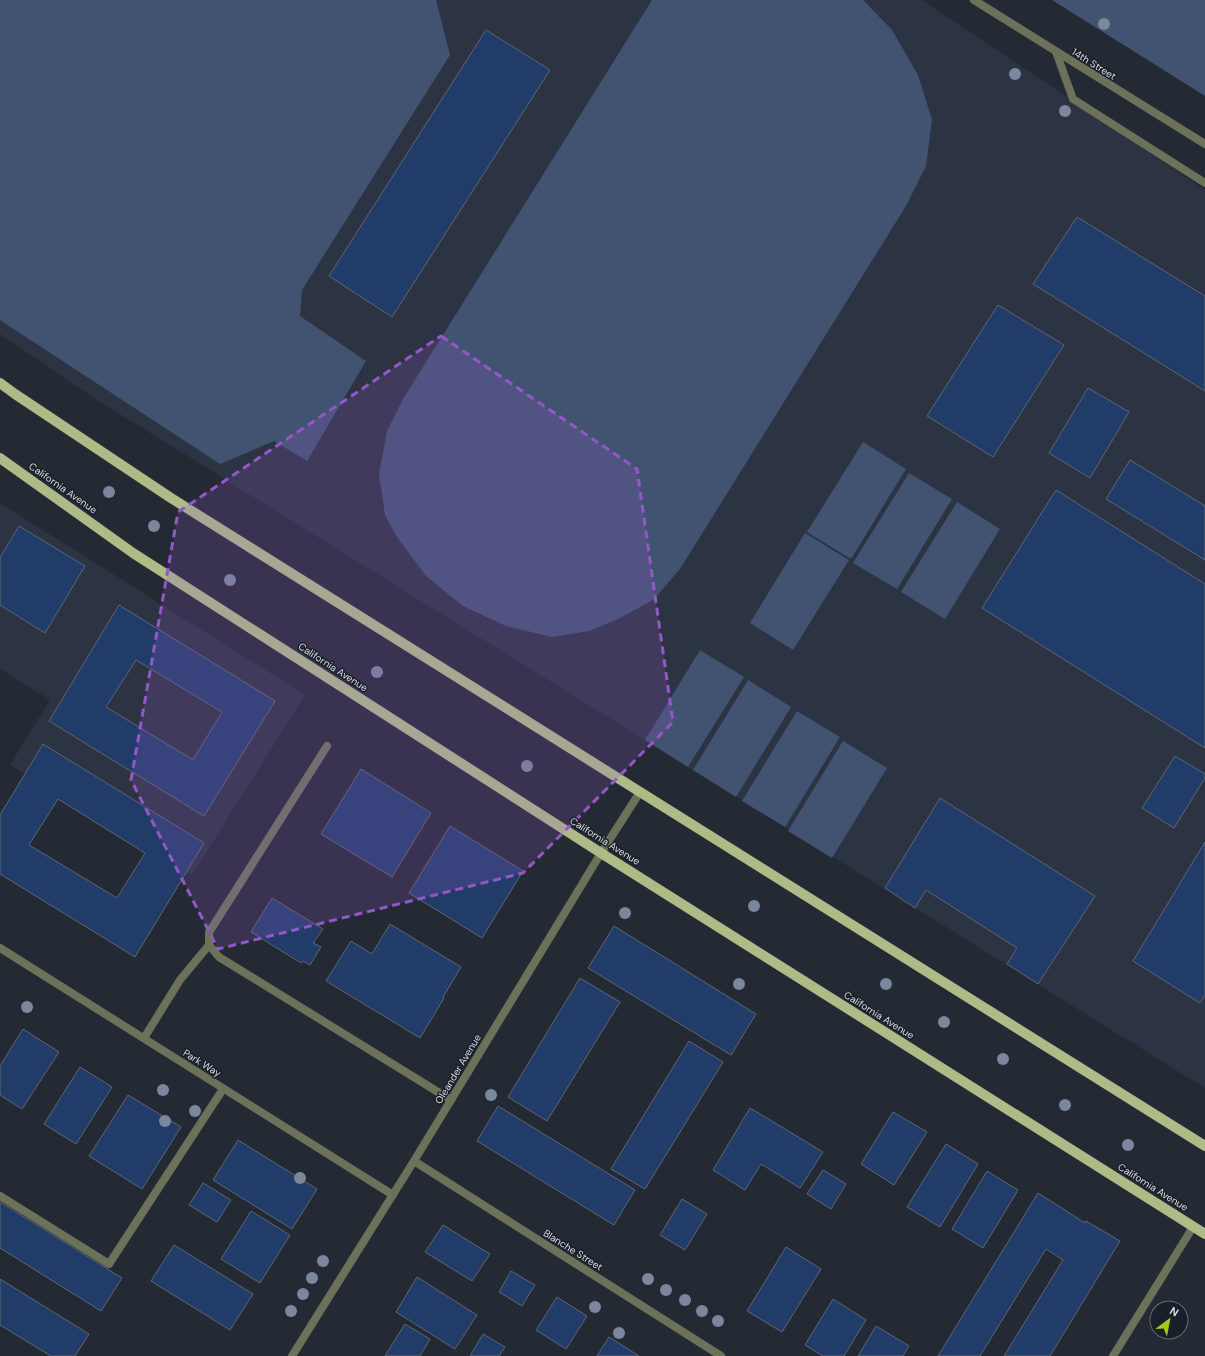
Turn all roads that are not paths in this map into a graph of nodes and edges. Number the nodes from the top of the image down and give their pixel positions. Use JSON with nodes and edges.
{"nodes":[{"id":1,"x":974,"y":0,"type":"edge"},
{"id":2,"x":1056,"y":52,"type":"junction"},
{"id":3,"x":1205,"y":144,"type":"edge"},
{"id":4,"x":1205,"y":183,"type":"edge"},
{"id":5,"x":0,"y":383,"type":"edge"},
{"id":6,"x":0,"y":458,"type":"edge"},
{"id":7,"x":327,"y":746,"type":"dead end"},
{"id":8,"x":640,"y":792,"type":"junction"},
{"id":9,"x":601,"y":853,"type":"junction"},
{"id":10,"x":209,"y":945,"type":"junction"},
{"id":11,"x":0,"y":948,"type":"edge"},
{"id":12,"x":144,"y":1038,"type":"junction"},
{"id":13,"x":223,"y":1089,"type":"junction"},
{"id":14,"x":451,"y":1100,"type":"junction"},
{"id":15,"x":1205,"y":1146,"type":"edge"},
{"id":16,"x":414,"y":1161,"type":"junction"},
{"id":17,"x":393,"y":1195,"type":"junction"},
{"id":18,"x":0,"y":1196,"type":"edge"},
{"id":19,"x":1193,"y":1226,"type":"junction"},
{"id":20,"x":1205,"y":1234,"type":"edge"},
{"id":21,"x":292,"y":1356,"type":"edge"},
{"id":22,"x":721,"y":1356,"type":"edge"},
{"id":23,"x":1113,"y":1356,"type":"edge"}],
"edges":[{"from":1,"to":2,"type":"street","name":"14th Street"},
{"from":2,"to":3,"type":"street","name":"14th Street"},
{"from":2,"to":4,"type":"street"},
{"from":5,"to":8,"type":"main road"},
{"from":6,"to":9,"type":"main road","name":"California Avenue"},
{"from":7,"to":10,"type":"street"},
{"from":8,"to":9,"type":"street","name":"Oleander Avenue"},
{"from":8,"to":15,"type":"main road"},
{"from":9,"to":14,"type":"street","name":"Oleander Avenue"},
{"from":9,"to":19,"type":"main road","name":"California Avenue"},
{"from":10,"to":12,"type":"street"},
{"from":10,"to":14,"type":"street"},
{"from":11,"to":12,"type":"street","name":"Park Way"},
{"from":12,"to":13,"type":"street","name":"Park Way"},
{"from":13,"to":17,"type":"street","name":"Park Way"},
{"from":13,"to":18,"type":"street"},
{"from":14,"to":16,"type":"street","name":"Oleander Avenue"},
{"from":16,"to":17,"type":"street","name":"Oleander Avenue"},
{"from":16,"to":22,"type":"street","name":"Blanche Street"},
{"from":17,"to":21,"type":"street","name":"Oleander Avenue"},
{"from":19,"to":20,"type":"main road","name":"California Avenue"},
{"from":19,"to":23,"type":"street"}]}
